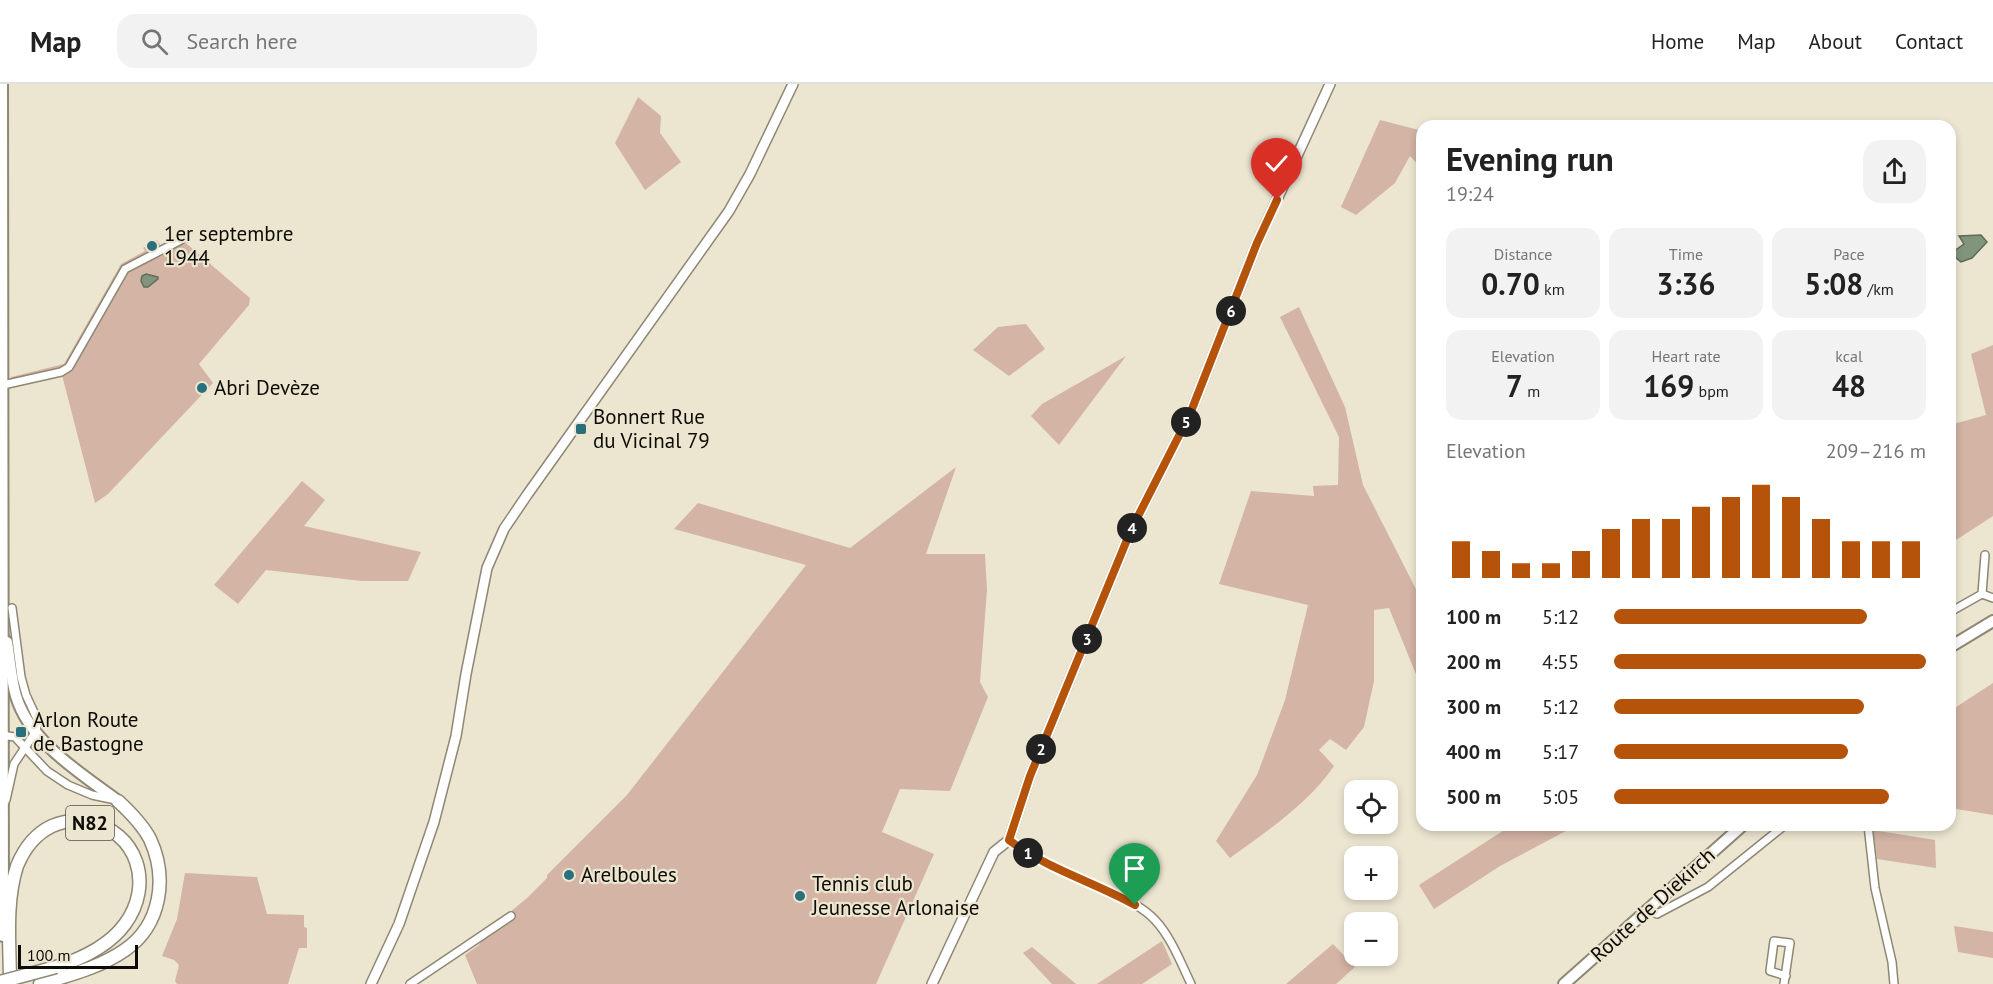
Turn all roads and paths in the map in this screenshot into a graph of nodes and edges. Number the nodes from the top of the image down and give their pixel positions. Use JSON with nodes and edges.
{"nodes":[{"id":1,"x":2,"y":84,"type":"edge"},
{"id":2,"x":793,"y":84,"type":"edge"},
{"id":3,"x":1330,"y":84,"type":"edge"},
{"id":4,"x":182,"y":240,"type":"dead end"},
{"id":5,"x":3,"y":385,"type":"junction"},
{"id":6,"x":1985,"y":555,"type":"dead end"},
{"id":7,"x":1982,"y":594,"type":"junction"},
{"id":8,"x":1993,"y":598,"type":"edge"},
{"id":9,"x":8,"y":608,"type":"junction"},
{"id":10,"x":1956,"y":609,"type":"edge"},
{"id":11,"x":1993,"y":621,"type":"edge"},
{"id":12,"x":1956,"y":643,"type":"edge"},
{"id":13,"x":36,"y":731,"type":"junction"},
{"id":14,"x":1,"y":735,"type":"edge"},
{"id":15,"x":26,"y":748,"type":"junction"},
{"id":16,"x":118,"y":801,"type":"junction"},
{"id":17,"x":2,"y":820,"type":"junction"},
{"id":18,"x":1736,"y":831,"type":"edge"},
{"id":19,"x":1778,"y":831,"type":"edge"},
{"id":20,"x":1869,"y":831,"type":"edge"},
{"id":21,"x":1009,"y":840,"type":"junction"},
{"id":22,"x":1649,"y":909,"type":"junction"},
{"id":23,"x":511,"y":916,"type":"dead end"},
{"id":24,"x":56,"y":973,"type":"junction"},
{"id":25,"x":1786,"y":975,"type":"junction"},
{"id":26,"x":2,"y":983,"type":"edge"},
{"id":27,"x":10,"y":984,"type":"edge"},
{"id":28,"x":40,"y":984,"type":"edge"},
{"id":29,"x":370,"y":984,"type":"edge"},
{"id":30,"x":410,"y":984,"type":"edge"},
{"id":31,"x":932,"y":984,"type":"edge"},
{"id":32,"x":1191,"y":984,"type":"edge"},
{"id":33,"x":1564,"y":984,"type":"edge"},
{"id":34,"x":1784,"y":984,"type":"edge"},
{"id":35,"x":1894,"y":984,"type":"edge"}],
"edges":[{"from":1,"to":5,"type":"main road"},
{"from":2,"to":29,"type":"street"},
{"from":3,"to":21,"type":"street"},
{"from":4,"to":5,"type":"street"},
{"from":5,"to":9,"type":"main road"},
{"from":6,"to":7,"type":"street"},
{"from":7,"to":8,"type":"street"},
{"from":7,"to":10,"type":"street"},
{"from":9,"to":13,"type":"main road","number":"N82"},
{"from":9,"to":14,"type":"main road"},
{"from":11,"to":12,"type":"main road"},
{"from":13,"to":15,"type":"street"},
{"from":13,"to":16,"type":"main road","number":"N82"},
{"from":14,"to":15,"type":"street"},
{"from":14,"to":17,"type":"main road"},
{"from":15,"to":16,"type":"street"},
{"from":15,"to":17,"type":"street"},
{"from":16,"to":24,"type":"highway","number":"N82"},
{"from":17,"to":26,"type":"main road"},
{"from":18,"to":22,"type":"main road","name":"Route de Diekirch"},
{"from":19,"to":22,"type":"street"},
{"from":20,"to":35,"type":"street"},
{"from":21,"to":31,"type":"street"},
{"from":21,"to":32,"type":"street"},
{"from":22,"to":33,"type":"main road","name":"Route de Diekirch"},
{"from":23,"to":30,"type":"street"},
{"from":24,"to":26,"type":"highway","number":"N82","bridge":true},
{"from":24,"to":27,"type":"highway","number":"N82"},
{"from":24,"to":28,"type":"highway","number":"N82"},
{"from":25,"to":25,"type":"street"},
{"from":25,"to":34,"type":"street"}]}
